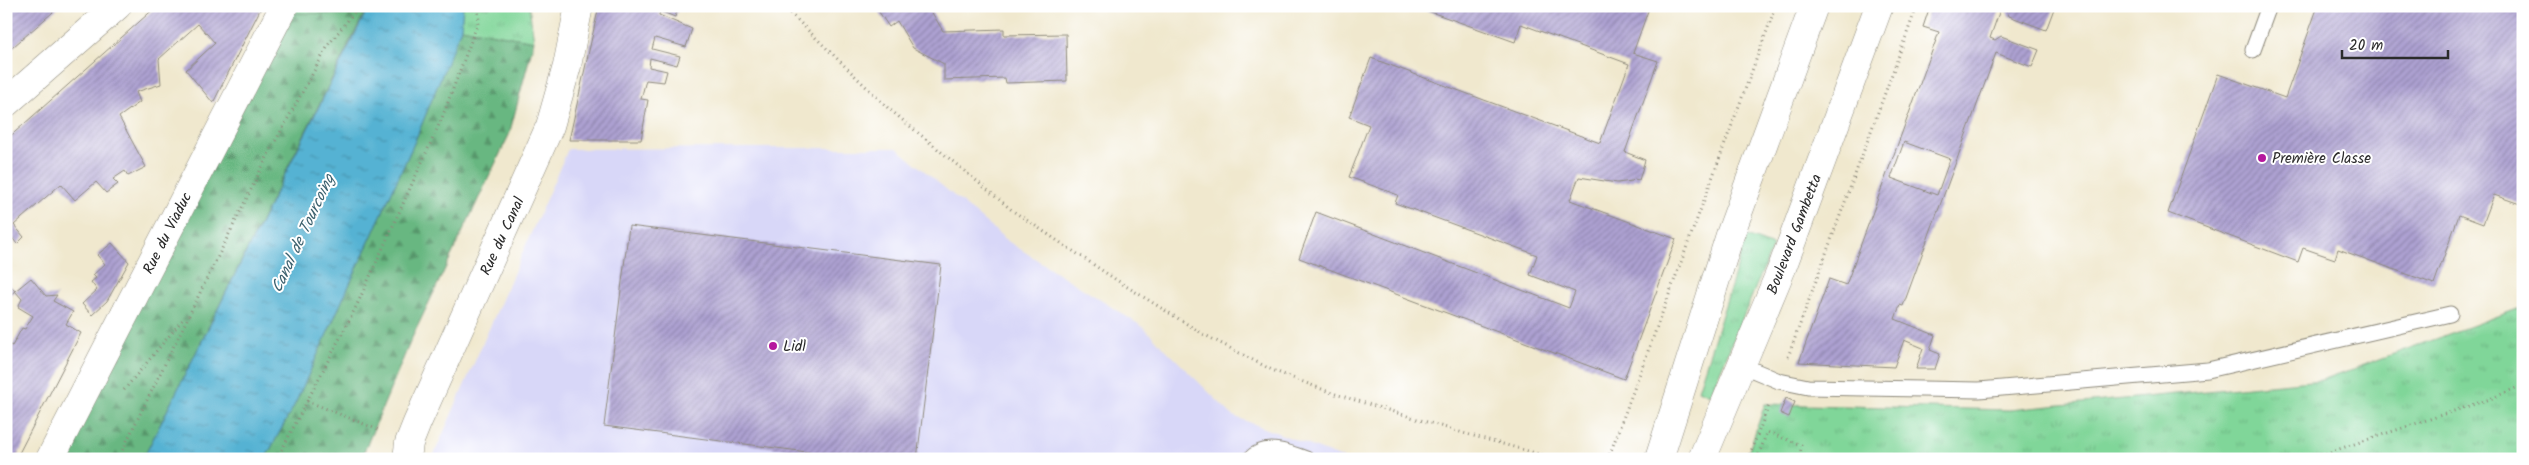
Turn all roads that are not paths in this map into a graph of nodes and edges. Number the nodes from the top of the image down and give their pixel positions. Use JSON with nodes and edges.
{"nodes":[{"id":1,"x":117,"y":6,"type":"edge"},
{"id":2,"x":284,"y":6,"type":"edge"},
{"id":3,"x":579,"y":6,"type":"edge"},
{"id":4,"x":1814,"y":6,"type":"edge"},
{"id":5,"x":1879,"y":6,"type":"edge"},
{"id":6,"x":2269,"y":6,"type":"edge"},
{"id":7,"x":2253,"y":50,"type":"dead end"},
{"id":8,"x":6,"y":103,"type":"edge"},
{"id":9,"x":2450,"y":314,"type":"dead end"},
{"id":10,"x":1741,"y":365,"type":"junction"},
{"id":11,"x":408,"y":451,"type":"edge"},
{"id":12,"x":50,"y":459,"type":"edge"},
{"id":13,"x":1250,"y":459,"type":"edge"},
{"id":14,"x":1306,"y":459,"type":"edge"},
{"id":15,"x":1658,"y":459,"type":"edge"},
{"id":16,"x":1702,"y":459,"type":"edge"}],
"edges":[{"from":1,"to":8,"type":"street"},
{"from":2,"to":12,"type":"street","name":"Rue du Viaduc"},
{"from":3,"to":11,"type":"street","name":"Rue du Canal"},
{"from":4,"to":15,"type":"street"},
{"from":5,"to":10,"type":"street","name":"Boulevard Gambetta"},
{"from":6,"to":7,"type":"lane"},
{"from":9,"to":10,"type":"lane"},
{"from":10,"to":16,"type":"street","name":"Boulevard Gambetta"},
{"from":13,"to":14,"type":"lane"}]}
